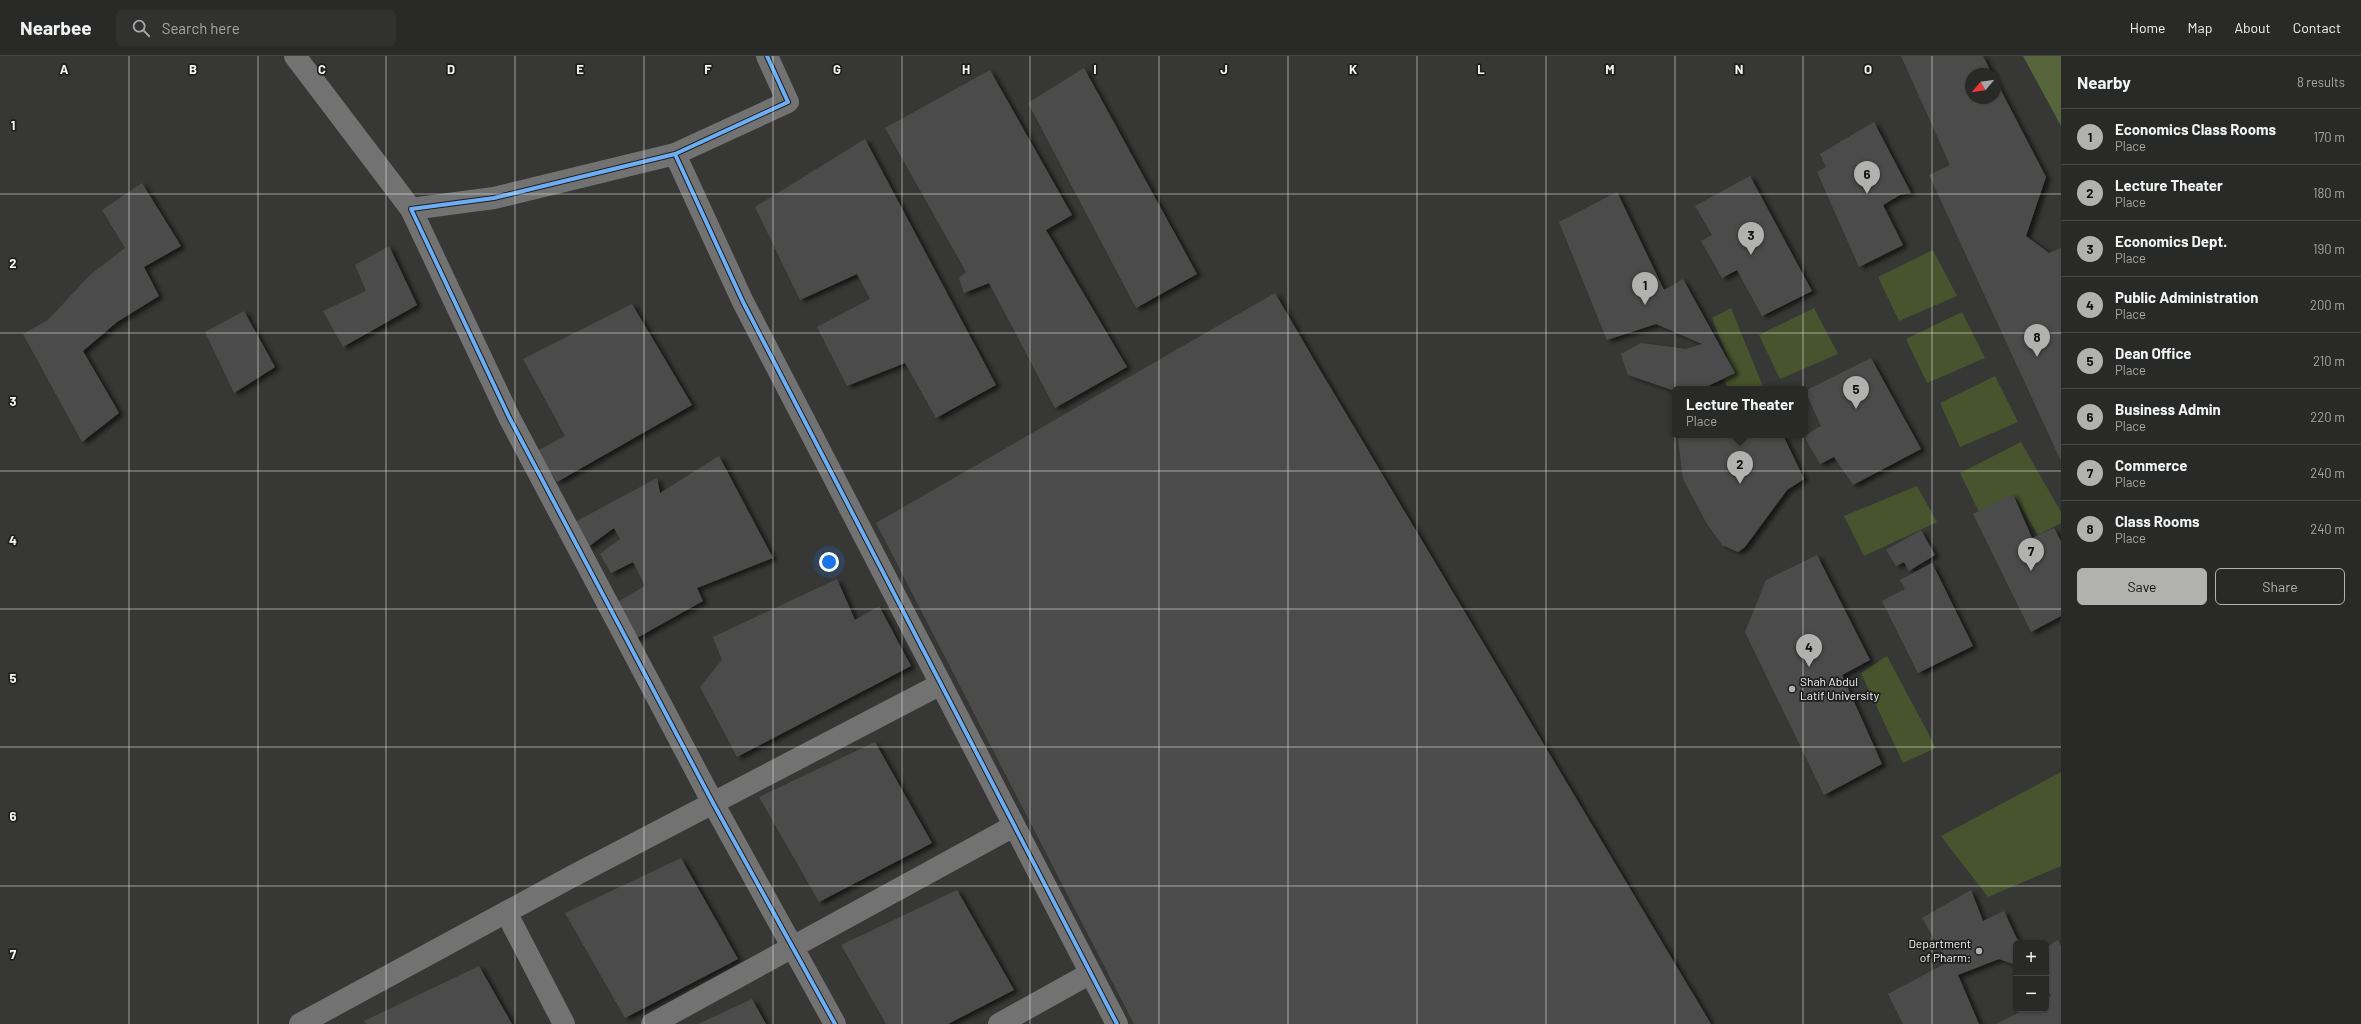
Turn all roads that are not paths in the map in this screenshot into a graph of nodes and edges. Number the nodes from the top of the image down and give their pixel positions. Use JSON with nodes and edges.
{"nodes":[{"id":1,"x":295,"y":56,"type":"edge"},
{"id":2,"x":767,"y":56,"type":"edge"},
{"id":3,"x":675,"y":154,"type":"junction"},
{"id":4,"x":411,"y":209,"type":"junction"},
{"id":5,"x":941,"y":684,"type":"junction"},
{"id":6,"x":713,"y":803,"type":"junction"},
{"id":7,"x":1014,"y":826,"type":"junction"},
{"id":8,"x":506,"y":912,"type":"junction"},
{"id":9,"x":793,"y":948,"type":"junction"},
{"id":10,"x":1089,"y":974,"type":"junction"},
{"id":11,"x":300,"y":1024,"type":"edge"},
{"id":12,"x":564,"y":1024,"type":"edge"},
{"id":13,"x":652,"y":1024,"type":"edge"},
{"id":14,"x":835,"y":1024,"type":"edge"},
{"id":15,"x":999,"y":1024,"type":"edge"},
{"id":16,"x":1117,"y":1024,"type":"edge"}],
"edges":[{"from":1,"to":4,"type":"street"},
{"from":2,"to":3,"type":"street"},
{"from":3,"to":4,"type":"street"},
{"from":3,"to":5,"type":"street"},
{"from":4,"to":6,"type":"street"},
{"from":5,"to":6,"type":"street"},
{"from":5,"to":7,"type":"street"},
{"from":6,"to":8,"type":"street"},
{"from":6,"to":9,"type":"street"},
{"from":7,"to":9,"type":"street"},
{"from":7,"to":10,"type":"street"},
{"from":8,"to":11,"type":"street"},
{"from":8,"to":12,"type":"street"},
{"from":9,"to":13,"type":"street"},
{"from":9,"to":14,"type":"street"},
{"from":10,"to":15,"type":"street"},
{"from":10,"to":16,"type":"street"}]}
